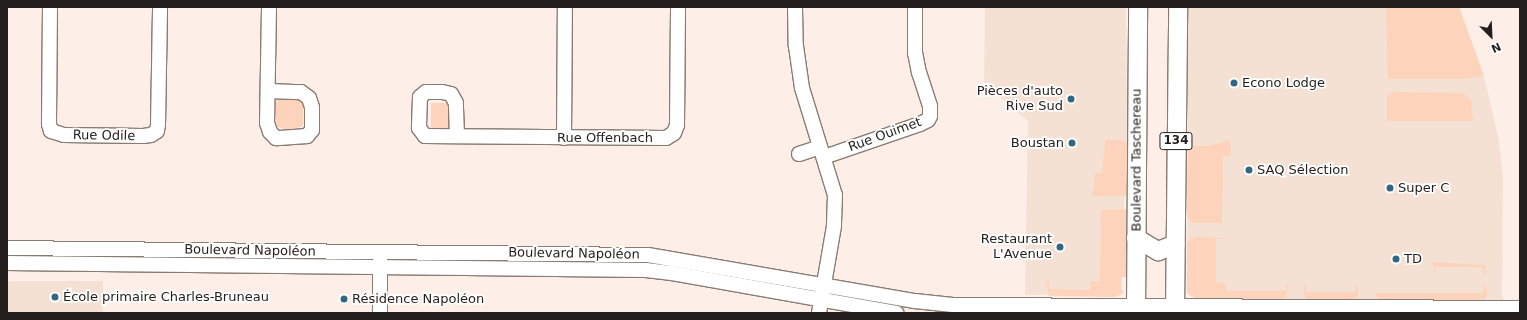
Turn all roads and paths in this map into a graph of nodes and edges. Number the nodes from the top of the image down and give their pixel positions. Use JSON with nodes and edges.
{"nodes":[{"id":1,"x":50,"y":7,"type":"edge"},
{"id":2,"x":160,"y":7,"type":"edge"},
{"id":3,"x":269,"y":7,"type":"edge"},
{"id":4,"x":565,"y":7,"type":"edge"},
{"id":5,"x":678,"y":7,"type":"edge"},
{"id":6,"x":795,"y":7,"type":"edge"},
{"id":7,"x":915,"y":7,"type":"edge"},
{"id":8,"x":1138,"y":7,"type":"edge"},
{"id":9,"x":1178,"y":7,"type":"edge"},
{"id":10,"x":268,"y":91,"type":"dead end"},
{"id":11,"x":457,"y":136,"type":"dead end"},
{"id":12,"x":564,"y":138,"type":"junction"},
{"id":13,"x":822,"y":152,"type":"junction"},
{"id":14,"x":799,"y":154,"type":"dead end"},
{"id":15,"x":1136,"y":238,"type":"junction"},
{"id":16,"x":1176,"y":244,"type":"junction"},
{"id":17,"x":7,"y":248,"type":"edge"},
{"id":18,"x":99,"y":249,"type":"junction"},
{"id":19,"x":380,"y":252,"type":"junction"},
{"id":20,"x":7,"y":263,"type":"edge"},
{"id":21,"x":99,"y":264,"type":"junction"},
{"id":22,"x":380,"y":267,"type":"junction"},
{"id":23,"x":824,"y":285,"type":"junction"},
{"id":24,"x":820,"y":306,"type":"edge"},
{"id":25,"x":1520,"y":308,"type":"edge"},
{"id":26,"x":1175,"y":309,"type":"edge"},
{"id":27,"x":1038,"y":310,"type":"edge"},
{"id":28,"x":1136,"y":310,"type":"edge"},
{"id":29,"x":1295,"y":310,"type":"edge"},
{"id":30,"x":1449,"y":310,"type":"edge"},
{"id":31,"x":380,"y":313,"type":"edge"},
{"id":32,"x":896,"y":313,"type":"edge"}],
"edges":[{"from":1,"to":2,"type":"street","name":"Rue Odile"},
{"from":3,"to":10,"type":"street"},
{"from":4,"to":12,"type":"street"},
{"from":5,"to":12,"type":"street","name":"Rue Offenbach"},
{"from":6,"to":13,"type":"street"},
{"from":7,"to":13,"type":"street","name":"Rue Ouimet"},
{"from":8,"to":15,"type":"main road","name":"Boulevard Taschereau"},
{"from":9,"to":16,"type":"main road","number":"134"},
{"from":11,"to":12,"type":"street","name":"Rue Offenbach"},
{"from":13,"to":14,"type":"street"},
{"from":13,"to":23,"type":"street"},
{"from":15,"to":16,"type":"main road"},
{"from":15,"to":28,"type":"main road","name":"Boulevard Taschereau"},
{"from":16,"to":26,"type":"main road","number":"134"},
{"from":17,"to":18,"type":"street","name":"Boulevard Napoléon"},
{"from":18,"to":19,"type":"street","name":"Boulevard Napoléon"},
{"from":18,"to":21,"type":"street"},
{"from":19,"to":22,"type":"street"},
{"from":19,"to":23,"type":"street","name":"Boulevard Napoléon"},
{"from":20,"to":21,"type":"street","name":"Boulevard Napoléon"},
{"from":21,"to":22,"type":"street","name":"Boulevard Napoléon"},
{"from":22,"to":24,"type":"street","name":"Boulevard Napoléon"},
{"from":22,"to":31,"type":"street"},
{"from":23,"to":24,"type":"street"},
{"from":23,"to":27,"type":"street","name":"Boulevard Napoléon"},
{"from":24,"to":32,"type":"street","name":"Boulevard Napoléon"},
{"from":25,"to":30,"type":"street","name":"Boulevard Napoléon"},
{"from":26,"to":28,"type":"street","name":"Boulevard Napoléon"},
{"from":26,"to":29,"type":"street","name":"Boulevard Napoléon"},
{"from":27,"to":28,"type":"street","name":"Boulevard Napoléon"},
{"from":29,"to":30,"type":"street","name":"Boulevard Napoléon"}]}
